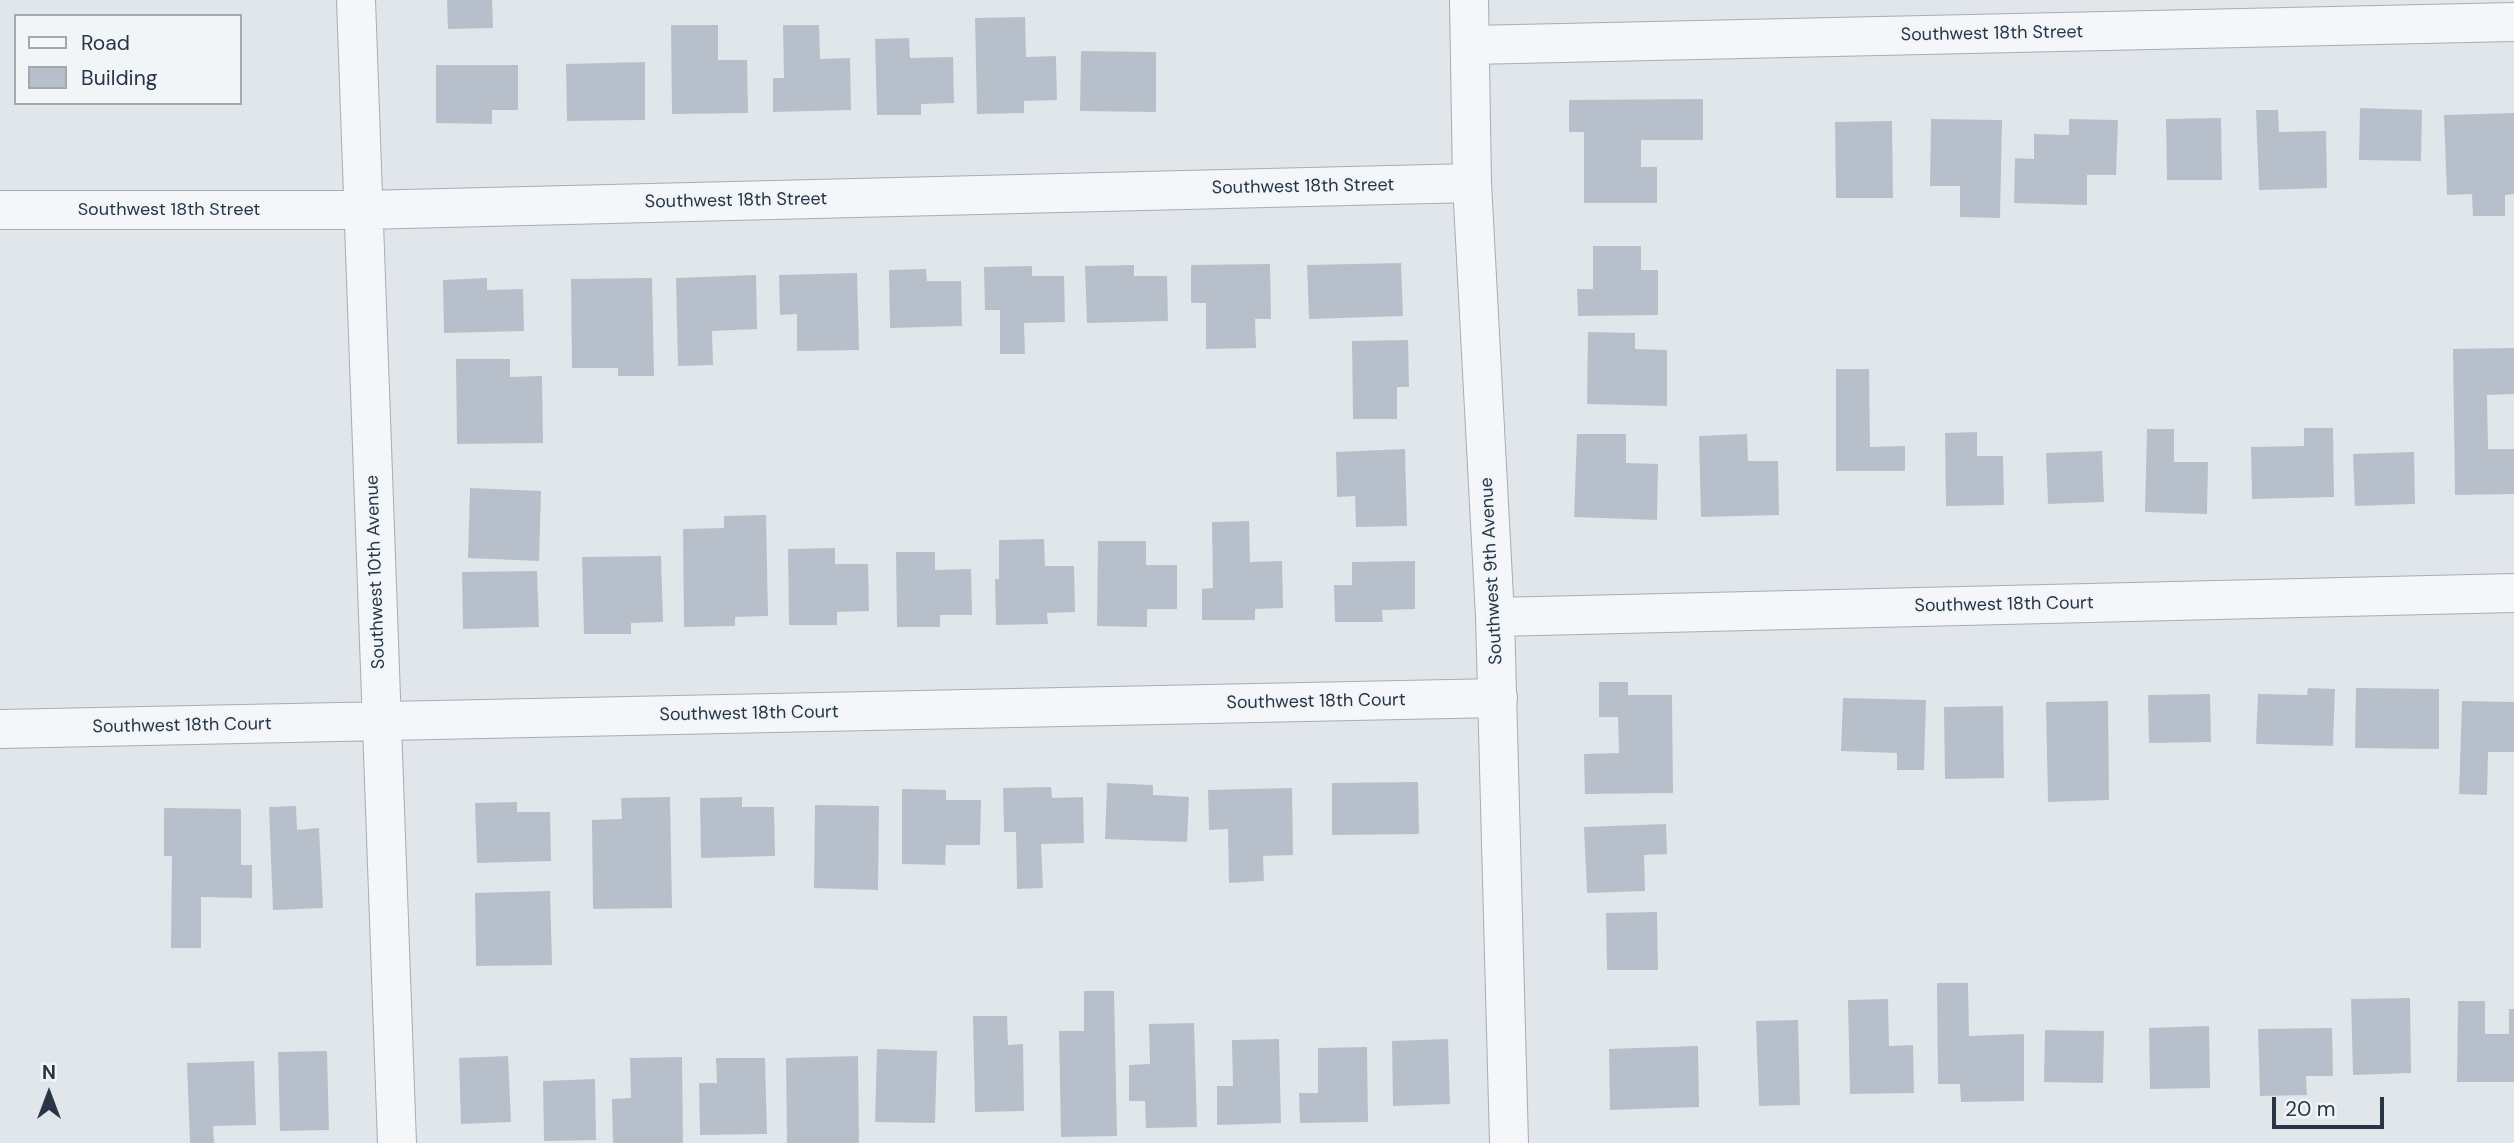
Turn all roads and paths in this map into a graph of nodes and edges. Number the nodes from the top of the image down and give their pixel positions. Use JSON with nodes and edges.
{"nodes":[{"id":1,"x":356,"y":0,"type":"edge"},
{"id":2,"x":1469,"y":0,"type":"edge"},
{"id":3,"x":2514,"y":22,"type":"edge"},
{"id":4,"x":1471,"y":45,"type":"junction"},
{"id":5,"x":1472,"y":183,"type":"junction"},
{"id":6,"x":0,"y":210,"type":"edge"},
{"id":7,"x":363,"y":210,"type":"junction"},
{"id":8,"x":2514,"y":593,"type":"edge"},
{"id":9,"x":1495,"y":617,"type":"junction"},
{"id":10,"x":1498,"y":698,"type":"junction"},
{"id":11,"x":381,"y":722,"type":"junction"},
{"id":12,"x":0,"y":729,"type":"edge"},
{"id":13,"x":397,"y":1143,"type":"edge"},
{"id":14,"x":1509,"y":1143,"type":"edge"}],
"edges":[{"from":1,"to":7,"type":"street","name":"Southwest 10th Avenue"},
{"from":2,"to":4,"type":"street","name":"Southwest 9th Avenue"},
{"from":3,"to":4,"type":"street","name":"Southwest 18th Street"},
{"from":4,"to":5,"type":"street","name":"Southwest 9th Avenue"},
{"from":5,"to":7,"type":"street","name":"Southwest 18th Street"},
{"from":5,"to":9,"type":"street","name":"Southwest 9th Avenue"},
{"from":6,"to":7,"type":"street","name":"Southwest 18th Street"},
{"from":7,"to":11,"type":"street","name":"Southwest 10th Avenue"},
{"from":8,"to":9,"type":"street","name":"Southwest 18th Court"},
{"from":9,"to":10,"type":"street","name":"Southwest 9th Avenue"},
{"from":10,"to":11,"type":"street","name":"Southwest 18th Court"},
{"from":10,"to":14,"type":"street","name":"Southwest 9th Avenue"},
{"from":11,"to":12,"type":"street","name":"Southwest 18th Court"},
{"from":11,"to":13,"type":"street","name":"Southwest 10th Avenue"}]}
